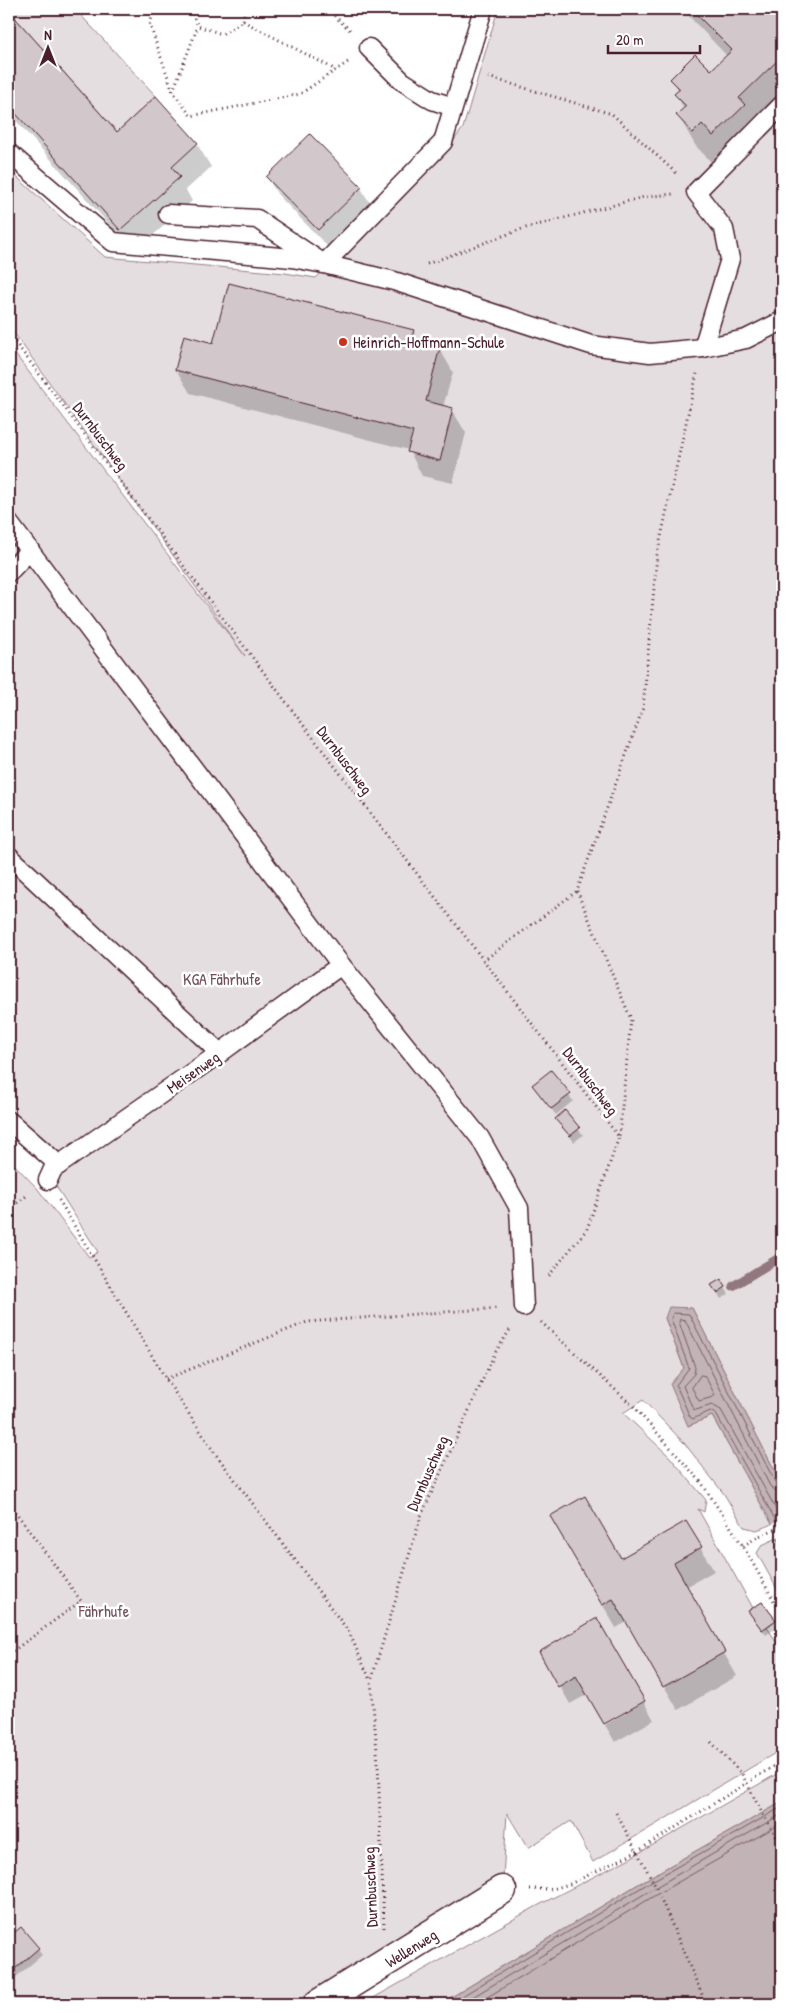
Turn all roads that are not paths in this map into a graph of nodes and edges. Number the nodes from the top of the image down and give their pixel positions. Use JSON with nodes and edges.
{"nodes":[{"id":1,"x":483,"y":9,"type":"edge"},
{"id":2,"x":370,"y":48,"type":"road end"},
{"id":3,"x":782,"y":105,"type":"edge"},
{"id":4,"x":453,"y":107,"type":"junction"},
{"id":5,"x":9,"y":153,"type":"edge"},
{"id":6,"x":168,"y":214,"type":"dead end"},
{"id":7,"x":324,"y":264,"type":"junction"},
{"id":8,"x":782,"y":321,"type":"edge"},
{"id":9,"x":703,"y":348,"type":"junction"},
{"id":10,"x":9,"y":523,"type":"edge"},
{"id":11,"x":30,"y":550,"type":"junction"},
{"id":12,"x":9,"y":572,"type":"edge"},
{"id":13,"x":9,"y":856,"type":"edge"},
{"id":14,"x":342,"y":966,"type":"junction"},
{"id":15,"x":220,"y":1054,"type":"junction"},
{"id":16,"x":9,"y":1121,"type":"edge"},
{"id":17,"x":59,"y":1165,"type":"junction"},
{"id":18,"x":48,"y":1180,"type":"road end"},
{"id":19,"x":524,"y":1307,"type":"road end"},
{"id":20,"x":502,"y":1890,"type":"road end"},
{"id":21,"x":318,"y":2004,"type":"edge"}],
"edges":[{"from":1,"to":4,"type":"lane"},
{"from":2,"to":4,"type":"lane"},
{"from":3,"to":9,"type":"lane"},
{"from":4,"to":7,"type":"lane"},
{"from":5,"to":7,"type":"lane"},
{"from":6,"to":7,"type":"lane"},
{"from":7,"to":9,"type":"lane"},
{"from":8,"to":9,"type":"lane"},
{"from":10,"to":11,"type":"lane"},
{"from":11,"to":12,"type":"lane"},
{"from":11,"to":14,"type":"lane"},
{"from":13,"to":15,"type":"lane"},
{"from":14,"to":15,"type":"lane","name":"Meisenweg"},
{"from":14,"to":19,"type":"lane"},
{"from":15,"to":17,"type":"lane","name":"Meisenweg"},
{"from":16,"to":17,"type":"lane"},
{"from":17,"to":18,"type":"lane","name":"Meisenweg"},
{"from":20,"to":21,"type":"street","name":"Wellenweg"}]}
